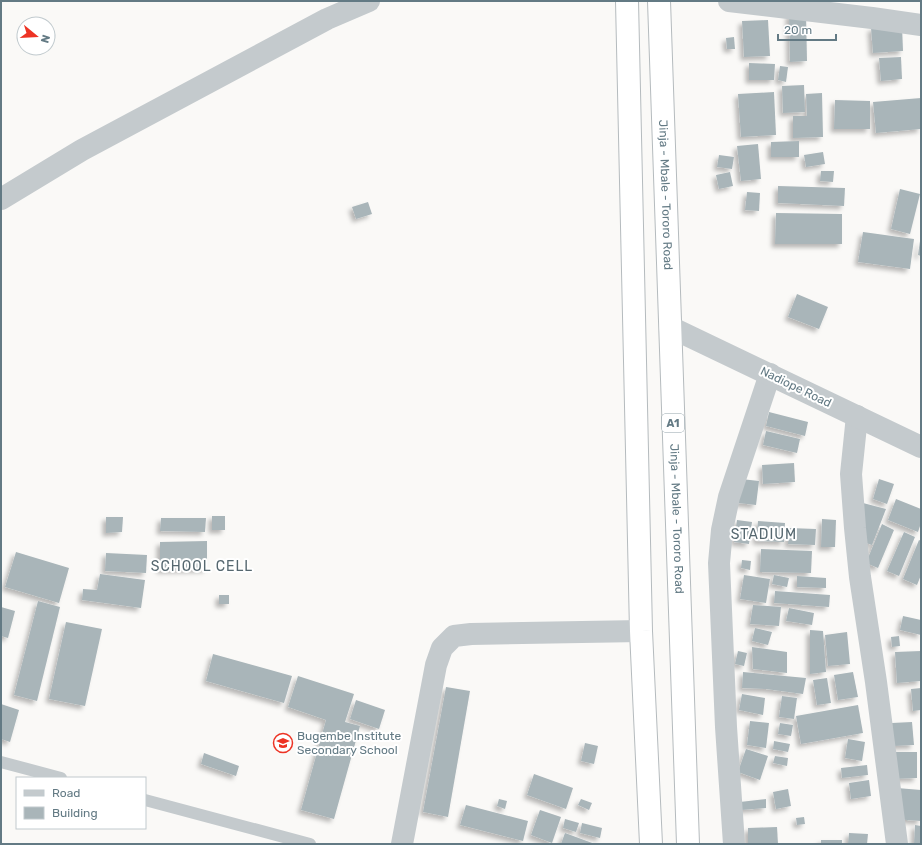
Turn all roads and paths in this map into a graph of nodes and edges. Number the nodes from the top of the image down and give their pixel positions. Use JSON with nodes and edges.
{"nodes":[{"id":1,"x":369,"y":1,"type":"edge"},
{"id":2,"x":627,"y":1,"type":"edge"},
{"id":3,"x":659,"y":1,"type":"edge"},
{"id":4,"x":729,"y":1,"type":"edge"},
{"id":5,"x":921,"y":25,"type":"edge"},
{"id":6,"x":1,"y":199,"type":"edge"},
{"id":7,"x":670,"y":327,"type":"junction"},
{"id":8,"x":770,"y":374,"type":"junction"},
{"id":9,"x":857,"y":416,"type":"junction"},
{"id":10,"x":921,"y":447,"type":"edge"},
{"id":11,"x":641,"y":631,"type":"junction"},
{"id":12,"x":1,"y":762,"type":"edge"},
{"id":13,"x":57,"y":777,"type":"edge"},
{"id":14,"x":146,"y":800,"type":"edge"},
{"id":15,"x":310,"y":844,"type":"edge"},
{"id":16,"x":402,"y":844,"type":"edge"},
{"id":17,"x":651,"y":844,"type":"edge"},
{"id":18,"x":688,"y":844,"type":"edge"},
{"id":19,"x":734,"y":844,"type":"edge"},
{"id":20,"x":897,"y":844,"type":"edge"}],
"edges":[{"from":1,"to":6,"type":"street"},
{"from":2,"to":11,"type":"highway"},
{"from":3,"to":7,"type":"highway","name":"Jinja - Mbale - Tororo Road","number":"A1"},
{"from":4,"to":5,"type":"street"},
{"from":7,"to":8,"type":"street","name":"Nadiope Road"},
{"from":7,"to":18,"type":"highway","name":"Jinja - Mbale - Tororo Road","number":"A1"},
{"from":8,"to":9,"type":"street","name":"Nadiope Road"},
{"from":8,"to":19,"type":"street"},
{"from":9,"to":10,"type":"street","name":"Nadiope Road"},
{"from":9,"to":20,"type":"street"},
{"from":11,"to":16,"type":"street"},
{"from":11,"to":17,"type":"highway"},
{"from":12,"to":13,"type":"lane"},
{"from":14,"to":15,"type":"lane"}]}
